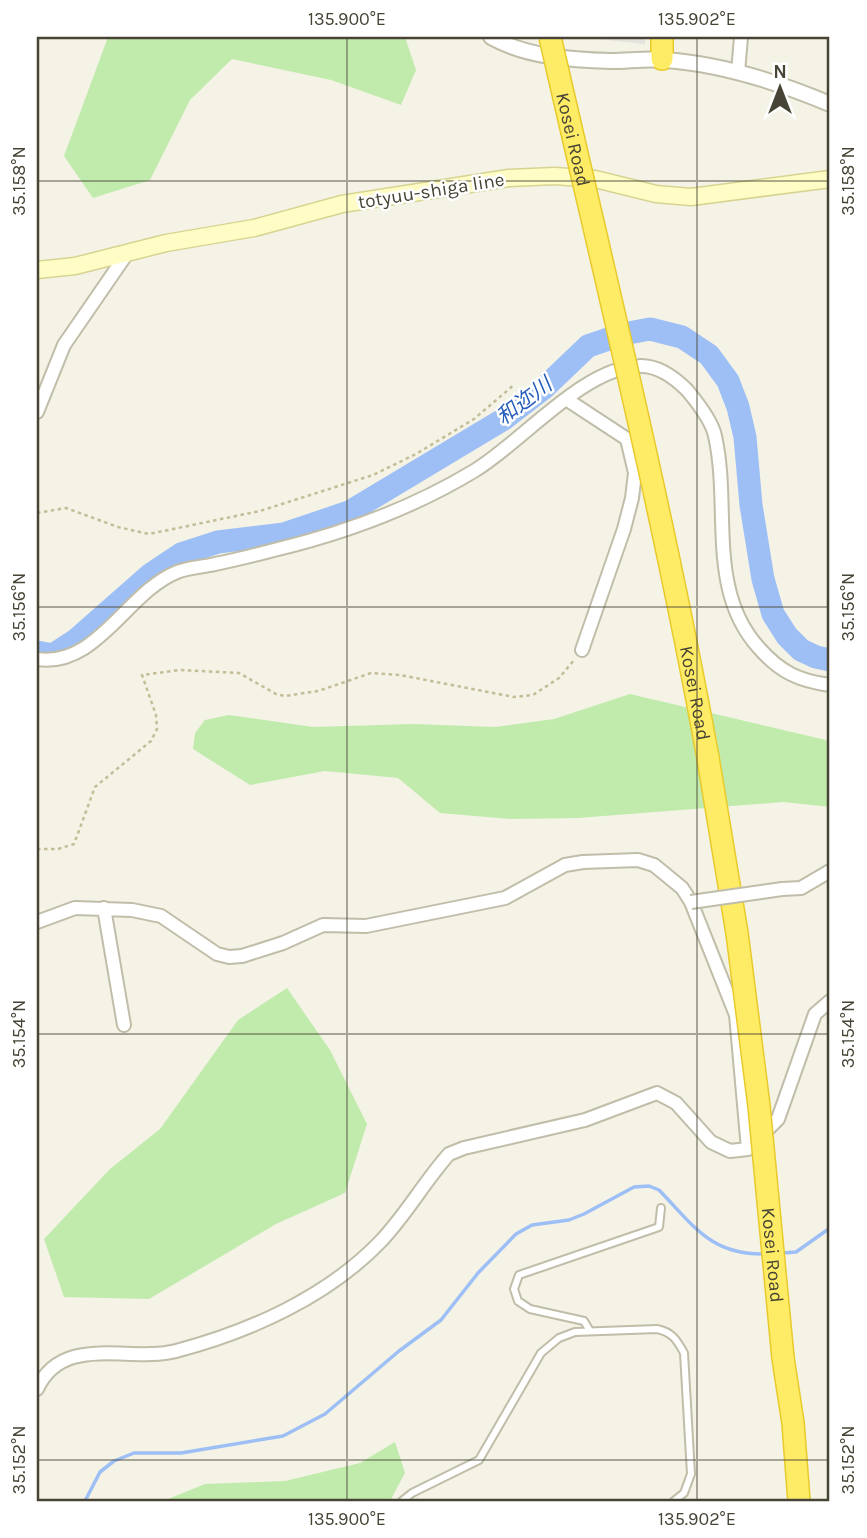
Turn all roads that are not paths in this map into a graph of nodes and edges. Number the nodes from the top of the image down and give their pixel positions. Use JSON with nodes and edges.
{"nodes":[{"id":1,"x":491,"y":37,"type":"edge"},
{"id":2,"x":550,"y":37,"type":"edge"},
{"id":3,"x":662,"y":37,"type":"edge"},
{"id":4,"x":741,"y":37,"type":"edge"},
{"id":5,"x":662,"y":59,"type":"junction"},
{"id":6,"x":738,"y":72,"type":"junction"},
{"id":7,"x":830,"y":104,"type":"edge"},
{"id":8,"x":830,"y":179,"type":"edge"},
{"id":9,"x":128,"y":252,"type":"junction"},
{"id":10,"x":37,"y":270,"type":"edge"},
{"id":11,"x":566,"y":399,"type":"junction"},
{"id":12,"x":37,"y":412,"type":"edge"},
{"id":13,"x":582,"y":650,"type":"road end"},
{"id":14,"x":37,"y":659,"type":"edge"},
{"id":15,"x":830,"y":685,"type":"edge"},
{"id":16,"x":830,"y":871,"type":"edge"},
{"id":17,"x":691,"y":902,"type":"junction"},
{"id":18,"x":104,"y":908,"type":"junction"},
{"id":19,"x":37,"y":922,"type":"edge"},
{"id":20,"x":830,"y":1001,"type":"edge"},
{"id":21,"x":124,"y":1026,"type":"dead end"},
{"id":22,"x":748,"y":1149,"type":"junction"},
{"id":23,"x":661,"y":1208,"type":"dead end"},
{"id":24,"x":590,"y":1331,"type":"junction"},
{"id":25,"x":783,"y":1358,"type":"junction"},
{"id":26,"x":37,"y":1389,"type":"edge"},
{"id":27,"x":402,"y":1501,"type":"edge"},
{"id":28,"x":674,"y":1501,"type":"edge"},
{"id":29,"x":791,"y":1501,"type":"edge"},
{"id":30,"x":799,"y":1501,"type":"edge"}],
"edges":[{"from":1,"to":5,"type":"street"},
{"from":2,"to":25,"type":"highway","name":"Kosei Road","bridge":true},
{"from":3,"to":5,"type":"highway"},
{"from":4,"to":6,"type":"street"},
{"from":5,"to":6,"type":"street"},
{"from":6,"to":7,"type":"street"},
{"from":8,"to":9,"type":"main road","name":"totyuu-shiga line"},
{"from":9,"to":10,"type":"main road","name":"totyuu-shiga line"},
{"from":9,"to":12,"type":"street"},
{"from":11,"to":13,"type":"street"},
{"from":11,"to":14,"type":"street"},
{"from":11,"to":15,"type":"street"},
{"from":16,"to":17,"type":"street","bridge":true},
{"from":17,"to":18,"type":"street"},
{"from":17,"to":22,"type":"street"},
{"from":18,"to":19,"type":"street"},
{"from":18,"to":21,"type":"street"},
{"from":20,"to":22,"type":"street"},
{"from":22,"to":26,"type":"street"},
{"from":23,"to":24,"type":"lane"},
{"from":24,"to":27,"type":"lane"},
{"from":24,"to":28,"type":"lane"},
{"from":25,"to":29,"type":"highway","name":"Kosei Road"},
{"from":25,"to":30,"type":"highway","name":"Kosei Road"}]}
